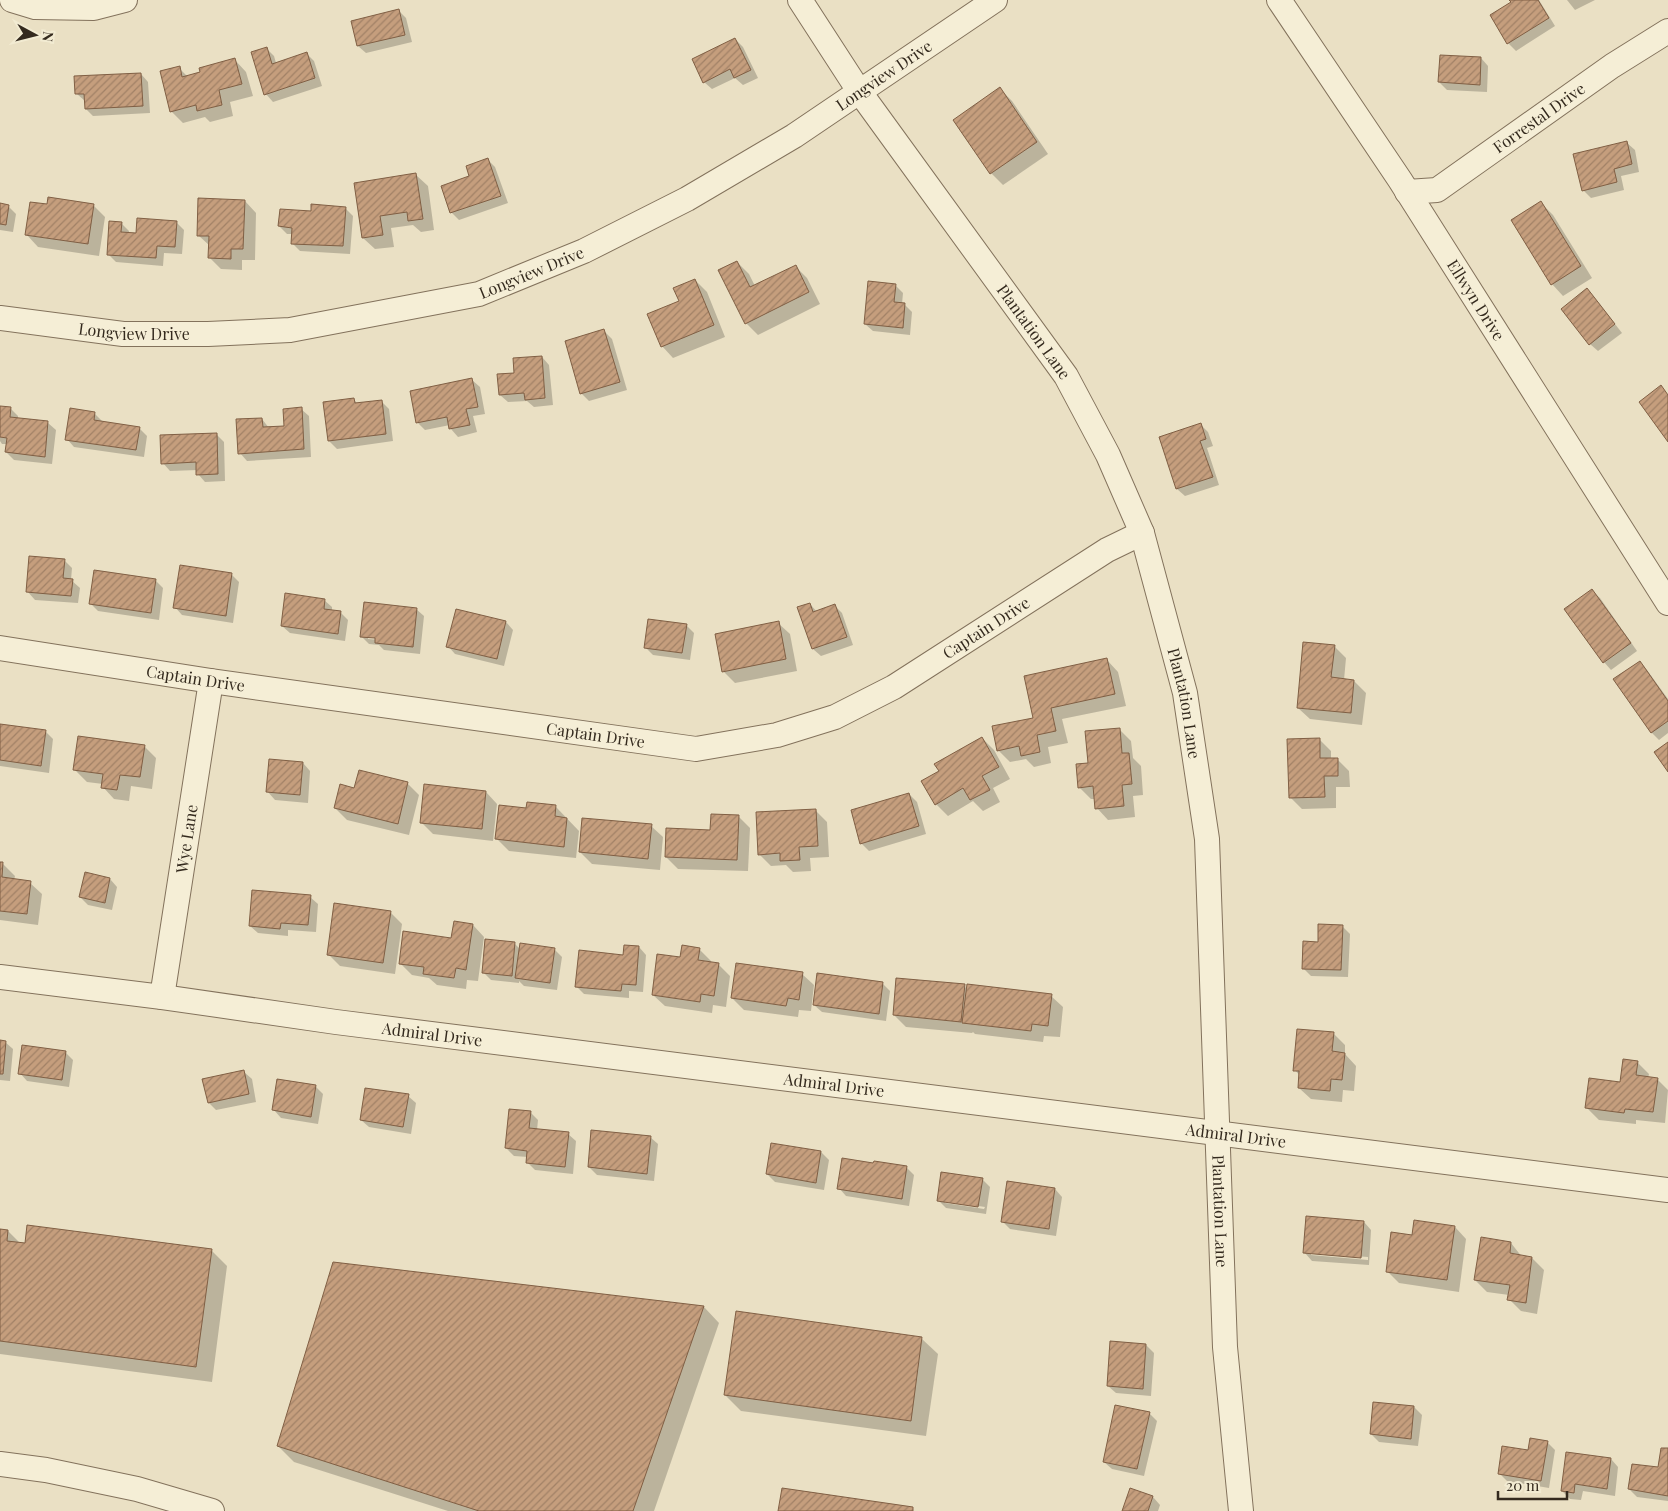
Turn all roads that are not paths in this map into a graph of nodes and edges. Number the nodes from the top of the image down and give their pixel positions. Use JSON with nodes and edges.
{"nodes":[{"id":1,"x":12,"y":0,"type":"edge"},
{"id":2,"x":125,"y":0,"type":"edge"},
{"id":3,"x":800,"y":0,"type":"edge"},
{"id":4,"x":995,"y":0,"type":"edge"},
{"id":5,"x":1279,"y":0,"type":"edge"},
{"id":6,"x":1668,"y":31,"type":"edge"},
{"id":7,"x":859,"y":90,"type":"junction"},
{"id":8,"x":1407,"y":192,"type":"junction"},
{"id":9,"x":0,"y":318,"type":"edge"},
{"id":10,"x":1142,"y":533,"type":"junction"},
{"id":11,"x":1668,"y":603,"type":"edge"},
{"id":12,"x":0,"y":648,"type":"edge"},
{"id":13,"x":211,"y":681,"type":"junction"},
{"id":14,"x":0,"y":977,"type":"edge"},
{"id":15,"x":162,"y":997,"type":"junction"},
{"id":16,"x":1218,"y":1133,"type":"junction"},
{"id":17,"x":1668,"y":1190,"type":"edge"},
{"id":18,"x":0,"y":1464,"type":"edge"},
{"id":19,"x":212,"y":1511,"type":"edge"},
{"id":20,"x":1241,"y":1511,"type":"edge"}],
"edges":[{"from":1,"to":2,"type":"street"},
{"from":3,"to":7,"type":"street","name":"Plantation Lane"},
{"from":4,"to":7,"type":"street","name":"Longview Drive"},
{"from":5,"to":8,"type":"street","name":"Ellwyn Drive"},
{"from":6,"to":8,"type":"street","name":"Forrestal Drive"},
{"from":7,"to":9,"type":"street","name":"Longview Drive"},
{"from":7,"to":10,"type":"street","name":"Plantation Lane"},
{"from":8,"to":11,"type":"street","name":"Ellwyn Drive"},
{"from":10,"to":13,"type":"street","name":"Captain Drive"},
{"from":10,"to":16,"type":"street","name":"Plantation Lane"},
{"from":12,"to":13,"type":"street","name":"Captain Drive"},
{"from":13,"to":15,"type":"street","name":"Wye Lane"},
{"from":14,"to":15,"type":"street","name":"Admiral Drive"},
{"from":15,"to":16,"type":"street","name":"Admiral Drive"},
{"from":16,"to":17,"type":"street","name":"Admiral Drive"},
{"from":16,"to":20,"type":"street","name":"Plantation Lane"},
{"from":18,"to":19,"type":"street"}]}
